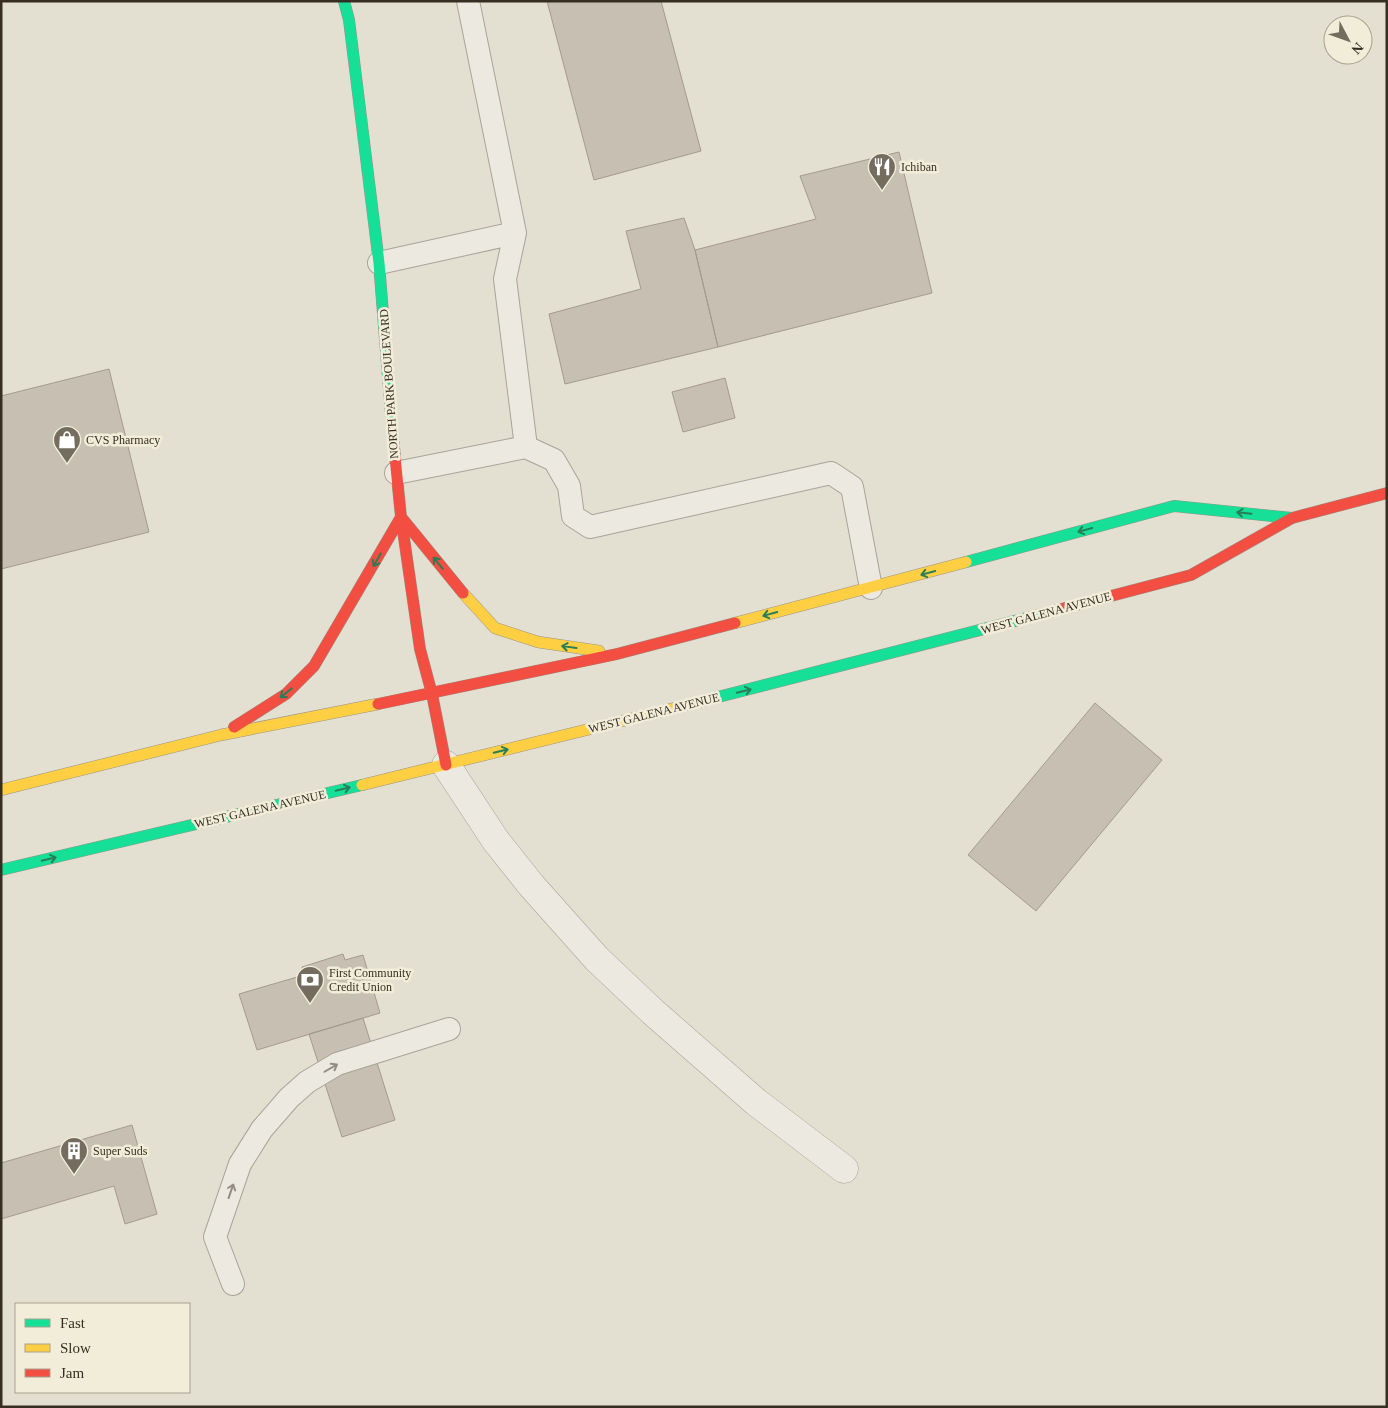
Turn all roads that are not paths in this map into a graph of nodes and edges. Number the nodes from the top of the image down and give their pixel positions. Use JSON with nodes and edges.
{"nodes":[{"id":1,"x":344,"y":1,"type":"edge"},
{"id":2,"x":468,"y":1,"type":"edge"},
{"id":3,"x":515,"y":233,"type":"junction"},
{"id":4,"x":379,"y":263,"type":"junction"},
{"id":5,"x":526,"y":447,"type":"junction"},
{"id":6,"x":396,"y":473,"type":"junction"},
{"id":7,"x":1387,"y":493,"type":"edge"},
{"id":8,"x":401,"y":517,"type":"junction"},
{"id":9,"x":1292,"y":518,"type":"junction"},
{"id":10,"x":872,"y":588,"type":"junction"},
{"id":11,"x":617,"y":654,"type":"junction"},
{"id":12,"x":432,"y":694,"type":"junction"},
{"id":13,"x":220,"y":736,"type":"junction"},
{"id":14,"x":446,"y":764,"type":"junction"},
{"id":15,"x":1,"y":790,"type":"edge"},
{"id":16,"x":1,"y":870,"type":"edge"},
{"id":17,"x":449,"y":1029,"type":"dead end"},
{"id":18,"x":844,"y":1169,"type":"dead end"},
{"id":19,"x":233,"y":1284,"type":"dead end"}],
"edges":[{"from":1,"to":4,"type":"main road","name":"NORTH PARK BOULEVARD"},
{"from":2,"to":3,"type":"lane"},
{"from":3,"to":4,"type":"lane"},
{"from":3,"to":5,"type":"lane"},
{"from":4,"to":6,"type":"main road","name":"NORTH PARK BOULEVARD"},
{"from":5,"to":6,"type":"lane"},
{"from":5,"to":10,"type":"lane"},
{"from":6,"to":8,"type":"main road","name":"NORTH PARK BOULEVARD"},
{"from":7,"to":9,"type":"main road","name":"WEST GALENA AVENUE"},
{"from":11,"to":8,"type":"main road","one_way":true},
{"from":8,"to":12,"type":"main road","name":"NORTH PARK BOULEVARD"},
{"from":8,"to":13,"type":"main road","one_way":true},
{"from":9,"to":10,"type":"main road","name":"WEST GALENA AVENUE","one_way":true},
{"from":14,"to":9,"type":"main road","name":"WEST GALENA AVENUE","one_way":true},
{"from":10,"to":11,"type":"main road","name":"WEST GALENA AVENUE","one_way":true},
{"from":11,"to":12,"type":"main road","name":"WEST GALENA AVENUE"},
{"from":12,"to":13,"type":"main road","name":"WEST GALENA AVENUE"},
{"from":12,"to":14,"type":"main road","name":"NORTH PARK BOULEVARD"},
{"from":13,"to":15,"type":"main road","name":"WEST GALENA AVENUE"},
{"from":16,"to":14,"type":"main road","name":"WEST GALENA AVENUE","one_way":true},
{"from":14,"to":18,"type":"street"},
{"from":19,"to":17,"type":"lane","one_way":true}]}
